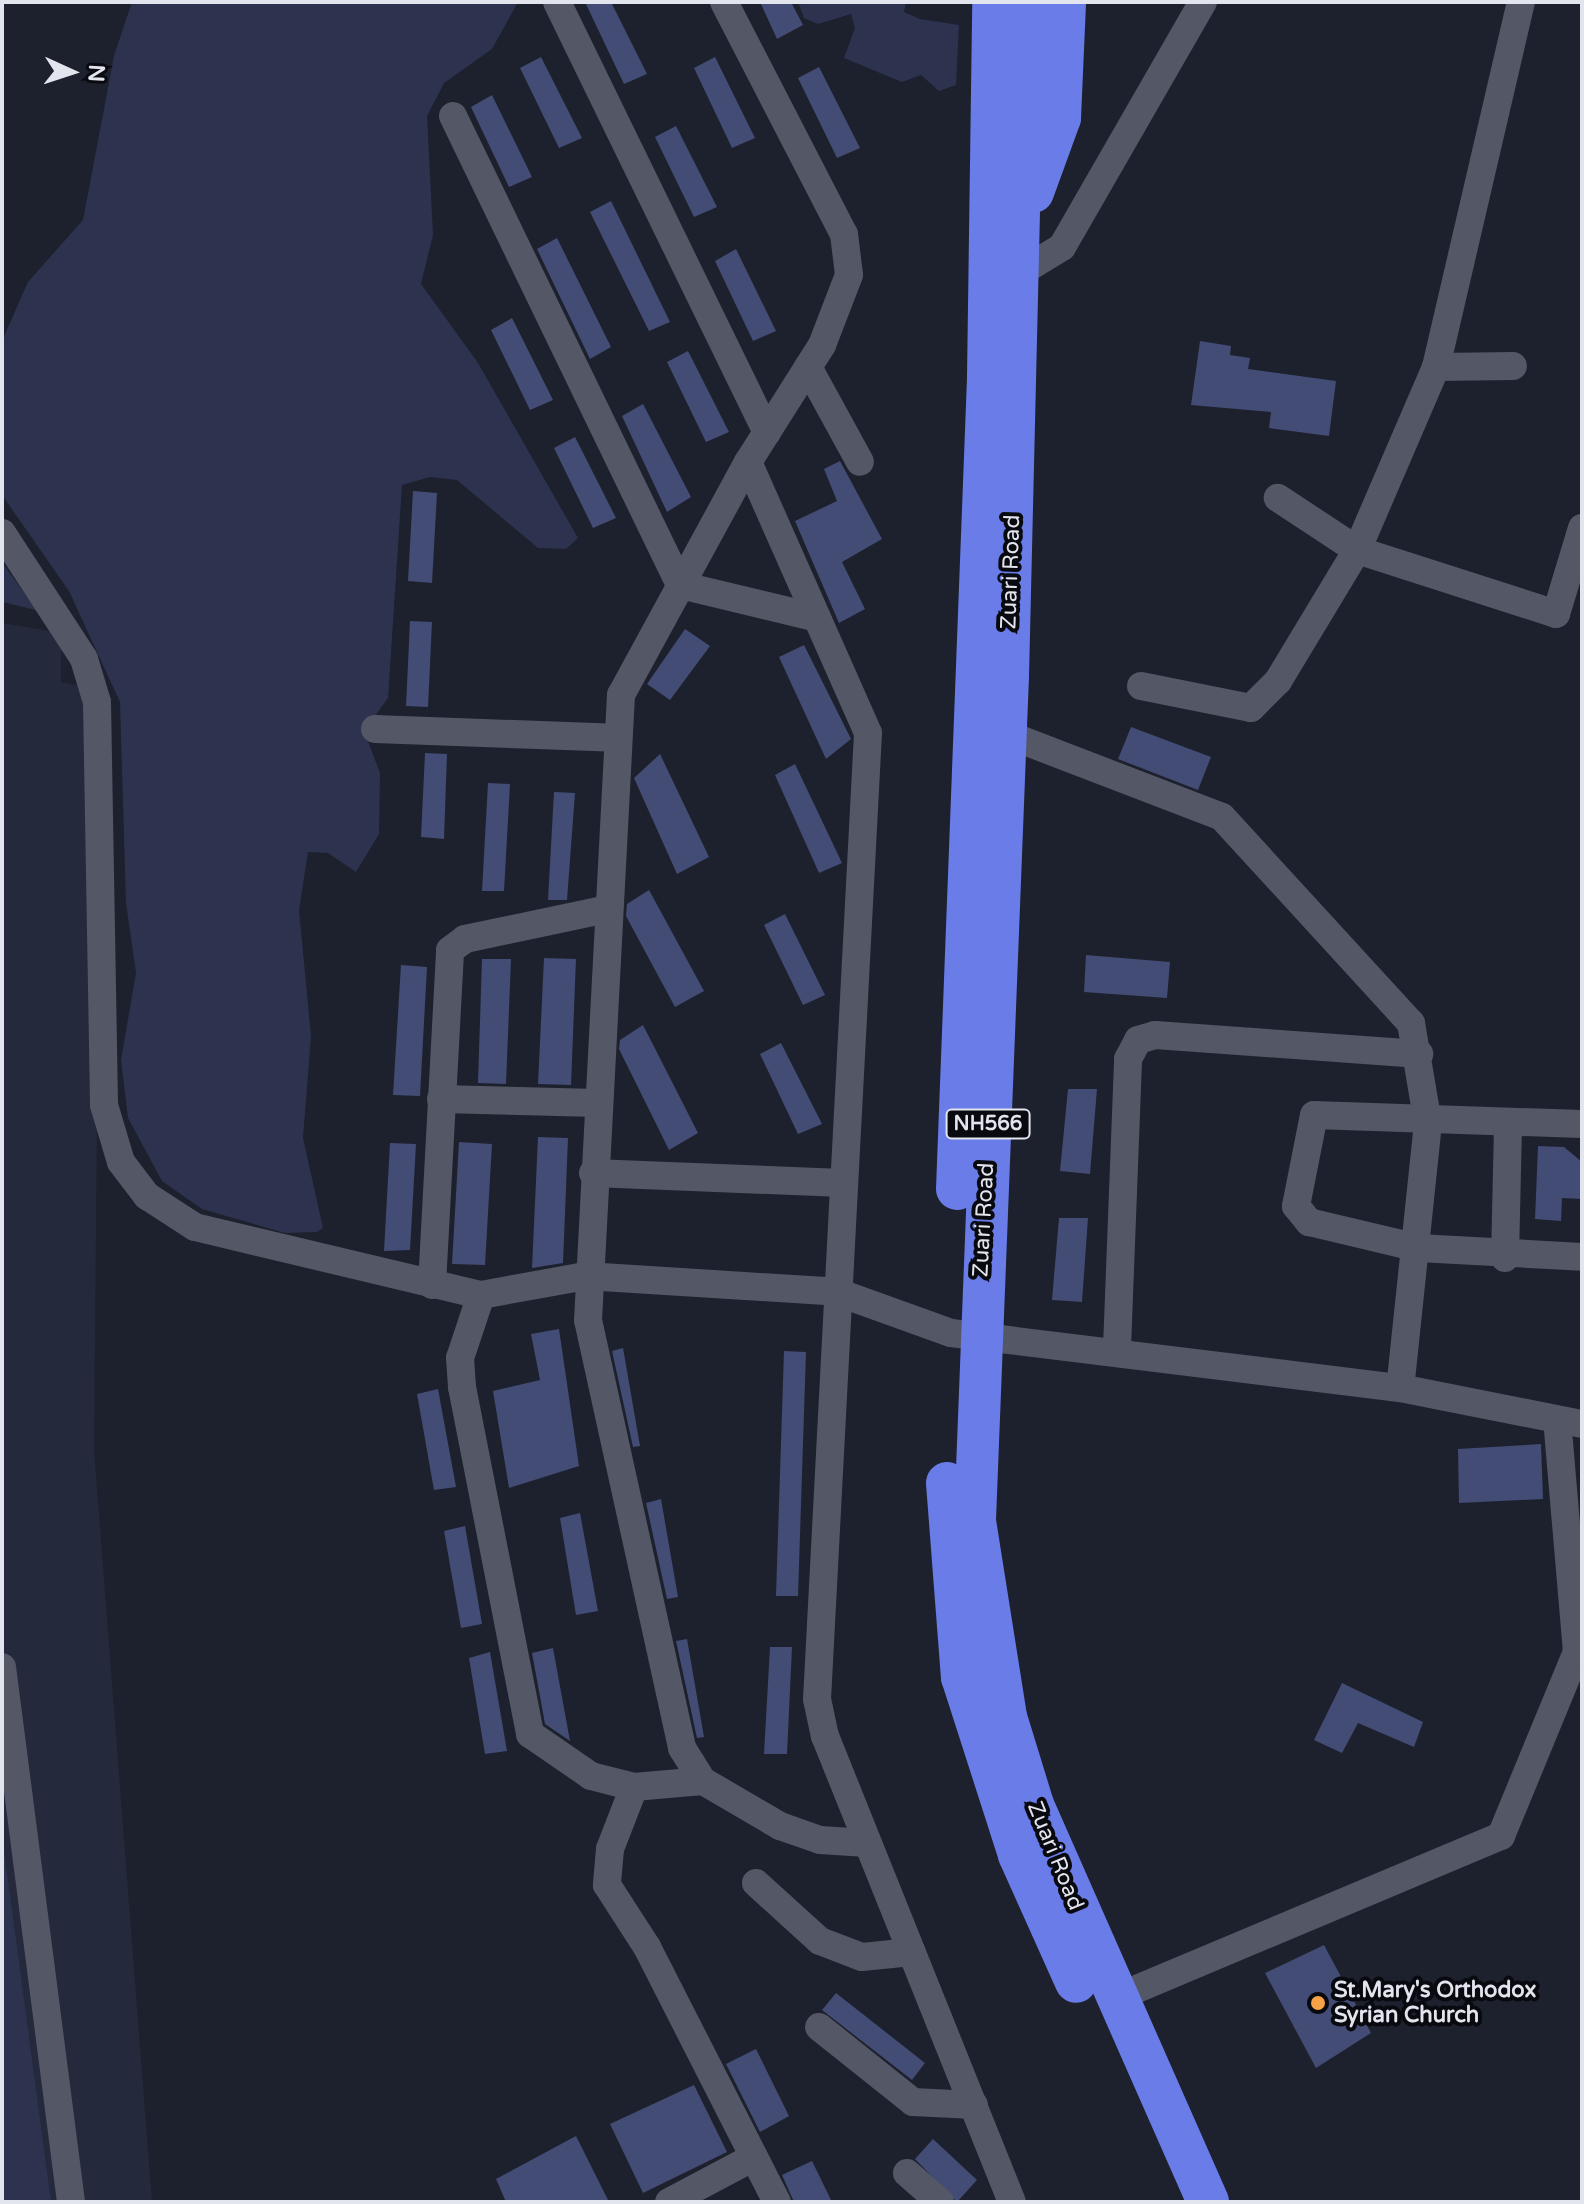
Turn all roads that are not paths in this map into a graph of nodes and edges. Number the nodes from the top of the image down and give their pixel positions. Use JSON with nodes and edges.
{"nodes":[{"id":1,"x":557,"y":2,"type":"edge"},
{"id":2,"x":724,"y":2,"type":"edge"},
{"id":3,"x":974,"y":2,"type":"edge"},
{"id":4,"x":993,"y":2,"type":"edge"},
{"id":5,"x":1024,"y":2,"type":"edge"},
{"id":6,"x":1065,"y":2,"type":"edge"},
{"id":7,"x":1203,"y":2,"type":"edge"},
{"id":8,"x":1521,"y":2,"type":"edge"},
{"id":9,"x":453,"y":116,"type":"dead end"},
{"id":10,"x":1007,"y":219,"type":"junction"},
{"id":11,"x":1021,"y":272,"type":"junction"},
{"id":12,"x":1513,"y":366,"type":"dead end"},
{"id":13,"x":808,"y":367,"type":"junction"},
{"id":14,"x":1436,"y":367,"type":"junction"},
{"id":15,"x":767,"y":432,"type":"junction"},
{"id":16,"x":748,"y":462,"type":"junction"},
{"id":17,"x":860,"y":462,"type":"dead end"},
{"id":18,"x":1278,"y":498,"type":"dead end"},
{"id":19,"x":1582,"y":528,"type":"edge"},
{"id":20,"x":2,"y":533,"type":"edge"},
{"id":21,"x":1357,"y":550,"type":"junction"},
{"id":22,"x":680,"y":585,"type":"junction"},
{"id":23,"x":817,"y":618,"type":"junction"},
{"id":24,"x":1141,"y":686,"type":"dead end"},
{"id":25,"x":375,"y":729,"type":"dead end"},
{"id":26,"x":1006,"y":734,"type":"junction"},
{"id":27,"x":615,"y":738,"type":"junction"},
{"id":28,"x":607,"y":909,"type":"junction"},
{"id":29,"x":1419,"y":1054,"type":"junction"},
{"id":30,"x":441,"y":1099,"type":"junction"},
{"id":31,"x":597,"y":1103,"type":"junction"},
{"id":32,"x":1428,"y":1123,"type":"junction"},
{"id":33,"x":1508,"y":1124,"type":"junction"},
{"id":34,"x":1582,"y":1124,"type":"edge"},
{"id":35,"x":593,"y":1173,"type":"junction"},
{"id":36,"x":843,"y":1183,"type":"junction"},
{"id":37,"x":1418,"y":1248,"type":"junction"},
{"id":38,"x":1582,"y":1257,"type":"edge"},
{"id":39,"x":1505,"y":1258,"type":"junction"},
{"id":40,"x":586,"y":1276,"type":"junction"},
{"id":41,"x":432,"y":1285,"type":"junction"},
{"id":42,"x":837,"y":1292,"type":"junction"},
{"id":43,"x":481,"y":1295,"type":"junction"},
{"id":44,"x":965,"y":1334,"type":"junction"},
{"id":45,"x":1117,"y":1348,"type":"junction"},
{"id":46,"x":1400,"y":1388,"type":"junction"},
{"id":47,"x":1569,"y":1422,"type":"edge"},
{"id":48,"x":2,"y":1667,"type":"edge"},
{"id":49,"x":703,"y":1781,"type":"junction"},
{"id":50,"x":634,"y":1787,"type":"junction"},
{"id":51,"x":867,"y":1843,"type":"junction"},
{"id":52,"x":756,"y":1883,"type":"dead end"},
{"id":53,"x":912,"y":1952,"type":"junction"},
{"id":54,"x":1113,"y":1999,"type":"junction"},
{"id":55,"x":819,"y":2027,"type":"dead end"},
{"id":56,"x":974,"y":2105,"type":"junction"},
{"id":57,"x":754,"y":2157,"type":"junction"},
{"id":58,"x":907,"y":2173,"type":"dead end"},
{"id":59,"x":71,"y":2202,"type":"edge"},
{"id":60,"x":669,"y":2202,"type":"edge"},
{"id":61,"x":777,"y":2202,"type":"edge"},
{"id":62,"x":940,"y":2202,"type":"edge"},
{"id":63,"x":1012,"y":2202,"type":"edge"},
{"id":64,"x":1176,"y":2202,"type":"edge"},
{"id":65,"x":1208,"y":2202,"type":"edge"}],
"edges":[{"from":1,"to":15,"type":"street"},
{"from":2,"to":13,"type":"street"},
{"from":3,"to":10,"type":"highway"},
{"from":4,"to":10,"type":"highway","name":"Zuari Road","number":"NH566"},
{"from":5,"to":10,"type":"highway","name":"Zuari Road","number":"NH566"},
{"from":6,"to":10,"type":"highway"},
{"from":7,"to":11,"type":"street"},
{"from":8,"to":14,"type":"street"},
{"from":9,"to":22,"type":"street"},
{"from":10,"to":11,"type":"highway","name":"Zuari Road","number":"NH566"},
{"from":10,"to":44,"type":"highway","name":"Zuari Road","number":"NH566"},
{"from":11,"to":26,"type":"highway","name":"Zuari Road","number":"NH566"},
{"from":12,"to":14,"type":"street"},
{"from":13,"to":15,"type":"street"},
{"from":13,"to":17,"type":"street"},
{"from":14,"to":21,"type":"street"},
{"from":15,"to":16,"type":"street"},
{"from":16,"to":22,"type":"street"},
{"from":16,"to":23,"type":"street"},
{"from":18,"to":21,"type":"street"},
{"from":19,"to":21,"type":"street"},
{"from":20,"to":41,"type":"street"},
{"from":21,"to":24,"type":"street"},
{"from":22,"to":23,"type":"street"},
{"from":22,"to":27,"type":"street"},
{"from":23,"to":36,"type":"street"},
{"from":25,"to":27,"type":"street"},
{"from":26,"to":29,"type":"street"},
{"from":26,"to":44,"type":"highway","name":"Zuari Road","number":"NH566"},
{"from":27,"to":28,"type":"street"},
{"from":28,"to":30,"type":"street"},
{"from":28,"to":31,"type":"street"},
{"from":29,"to":32,"type":"street"},
{"from":29,"to":45,"type":"street"},
{"from":30,"to":31,"type":"street"},
{"from":30,"to":41,"type":"street"},
{"from":31,"to":35,"type":"street"},
{"from":32,"to":33,"type":"street"},
{"from":32,"to":37,"type":"street"},
{"from":32,"to":37,"type":"street"},
{"from":33,"to":34,"type":"street"},
{"from":33,"to":39,"type":"street"},
{"from":35,"to":36,"type":"street"},
{"from":35,"to":40,"type":"street"},
{"from":36,"to":42,"type":"street"},
{"from":37,"to":39,"type":"street"},
{"from":37,"to":46,"type":"street"},
{"from":38,"to":39,"type":"street"},
{"from":40,"to":42,"type":"street"},
{"from":40,"to":43,"type":"street"},
{"from":40,"to":49,"type":"street"},
{"from":41,"to":43,"type":"street"},
{"from":42,"to":44,"type":"street"},
{"from":42,"to":51,"type":"street"},
{"from":43,"to":50,"type":"street"},
{"from":44,"to":45,"type":"street"},
{"from":44,"to":54,"type":"highway","name":"Zuari Road","number":"NH566"},
{"from":44,"to":64,"type":"highway","name":"Zuari Road","number":"NH566"},
{"from":45,"to":46,"type":"street"},
{"from":46,"to":47,"type":"street"},
{"from":47,"to":54,"type":"street"},
{"from":48,"to":59,"type":"street"},
{"from":49,"to":50,"type":"street"},
{"from":49,"to":51,"type":"street"},
{"from":50,"to":57,"type":"street"},
{"from":51,"to":53,"type":"street"},
{"from":52,"to":53,"type":"street"},
{"from":53,"to":56,"type":"street"},
{"from":54,"to":65,"type":"highway","name":"Zuari Road","number":"NH566"},
{"from":55,"to":56,"type":"street"},
{"from":56,"to":63,"type":"street"},
{"from":57,"to":60,"type":"street"},
{"from":57,"to":61,"type":"street"},
{"from":58,"to":62,"type":"street"}]}
